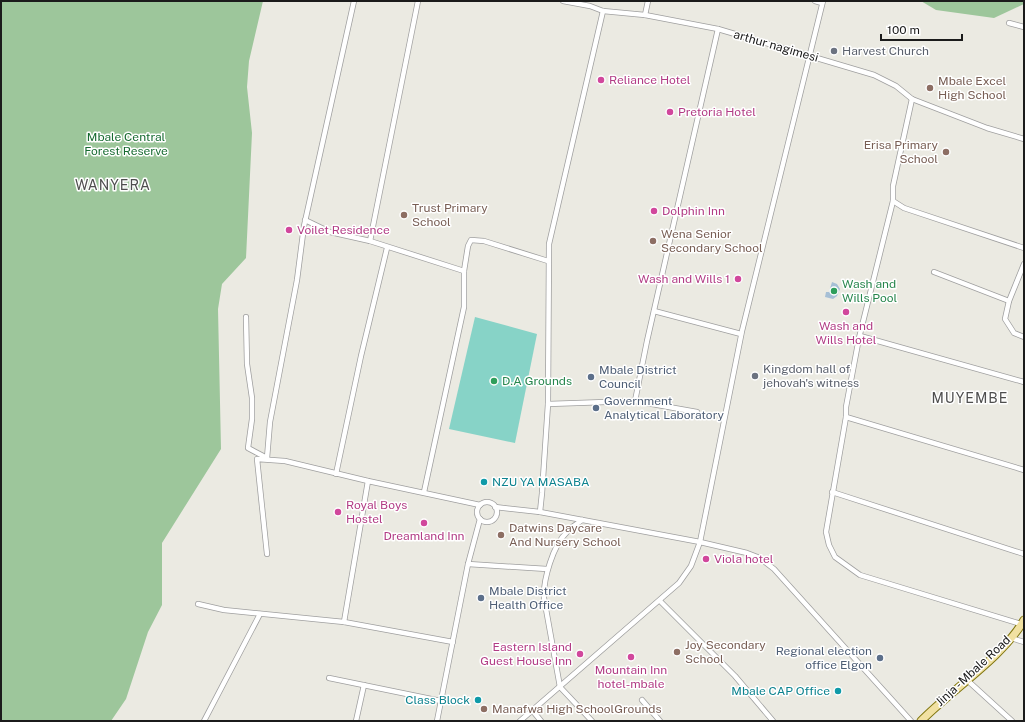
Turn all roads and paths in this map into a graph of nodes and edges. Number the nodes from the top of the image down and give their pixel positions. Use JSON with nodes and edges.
{"nodes":[{"id":1,"x":354,"y":1,"type":"edge"},
{"id":2,"x":418,"y":1,"type":"edge"},
{"id":3,"x":563,"y":1,"type":"edge"},
{"id":4,"x":648,"y":1,"type":"edge"},
{"id":5,"x":815,"y":1,"type":"edge"},
{"id":6,"x":822,"y":2,"type":"edge"},
{"id":7,"x":590,"y":3,"type":"edge"},
{"id":8,"x":603,"y":11,"type":"junction"},
{"id":9,"x":645,"y":15,"type":"junction"},
{"id":10,"x":1009,"y":23,"type":"dead end"},
{"id":11,"x":1024,"y":27,"type":"edge"},
{"id":12,"x":718,"y":29,"type":"junction"},
{"id":13,"x":810,"y":56,"type":"junction"},
{"id":14,"x":912,"y":99,"type":"junction"},
{"id":15,"x":1024,"y":139,"type":"edge"},
{"id":16,"x":893,"y":201,"type":"junction"},
{"id":17,"x":305,"y":220,"type":"junction"},
{"id":18,"x":370,"y":242,"type":"junction"},
{"id":19,"x":387,"y":248,"type":"junction"},
{"id":20,"x":1024,"y":248,"type":"edge"},
{"id":21,"x":548,"y":261,"type":"junction"},
{"id":22,"x":1024,"y":264,"type":"edge"},
{"id":23,"x":464,"y":271,"type":"junction"},
{"id":24,"x":934,"y":272,"type":"dead end"},
{"id":25,"x":1010,"y":301,"type":"junction"},
{"id":26,"x":654,"y":311,"type":"junction"},
{"id":27,"x":246,"y":317,"type":"dead end"},
{"id":28,"x":741,"y":334,"type":"junction"},
{"id":29,"x":860,"y":336,"type":"junction"},
{"id":30,"x":1024,"y":337,"type":"edge"},
{"id":31,"x":1024,"y":382,"type":"edge"},
{"id":32,"x":635,"y":401,"type":"junction"},
{"id":33,"x":548,"y":404,"type":"junction"},
{"id":34,"x":697,"y":412,"type":"dead end"},
{"id":35,"x":846,"y":417,"type":"junction"},
{"id":36,"x":267,"y":458,"type":"junction"},
{"id":37,"x":1024,"y":470,"type":"edge"},
{"id":38,"x":336,"y":474,"type":"junction"},
{"id":39,"x":368,"y":481,"type":"junction"},
{"id":40,"x":424,"y":492,"type":"junction"},
{"id":41,"x":832,"y":492,"type":"junction"},
{"id":42,"x":480,"y":505,"type":"junction"},
{"id":43,"x":495,"y":507,"type":"junction"},
{"id":44,"x":540,"y":512,"type":"junction"},
{"id":45,"x":480,"y":519,"type":"junction"},
{"id":46,"x":582,"y":520,"type":"junction"},
{"id":47,"x":700,"y":542,"type":"junction"},
{"id":48,"x":267,"y":554,"type":"dead end"},
{"id":49,"x":1024,"y":554,"type":"edge"},
{"id":50,"x":468,"y":564,"type":"junction"},
{"id":51,"x":547,"y":569,"type":"junction"},
{"id":52,"x":660,"y":601,"type":"junction"},
{"id":53,"x":198,"y":604,"type":"dead end"},
{"id":54,"x":260,"y":614,"type":"junction"},
{"id":55,"x":344,"y":622,"type":"junction"},
{"id":56,"x":1023,"y":622,"type":"edge"},
{"id":57,"x":1011,"y":638,"type":"junction"},
{"id":58,"x":452,"y":642,"type":"junction"},
{"id":59,"x":1024,"y":642,"type":"edge"},
{"id":60,"x":328,"y":678,"type":"dead end"},
{"id":61,"x":967,"y":680,"type":"junction"},
{"id":62,"x":364,"y":685,"type":"junction"},
{"id":63,"x":560,"y":687,"type":"junction"},
{"id":64,"x":642,"y":700,"type":"dead end"},
{"id":65,"x":441,"y":701,"type":"junction"},
{"id":66,"x":532,"y":710,"type":"junction"},
{"id":67,"x":204,"y":721,"type":"edge"},
{"id":68,"x":356,"y":721,"type":"edge"},
{"id":69,"x":437,"y":721,"type":"edge"},
{"id":70,"x":520,"y":721,"type":"edge"},
{"id":71,"x":541,"y":721,"type":"edge"},
{"id":72,"x":592,"y":721,"type":"edge"},
{"id":73,"x":660,"y":721,"type":"edge"},
{"id":74,"x":773,"y":721,"type":"edge"},
{"id":75,"x":911,"y":721,"type":"edge"},
{"id":76,"x":921,"y":721,"type":"edge"},
{"id":77,"x":1012,"y":721,"type":"edge"}],
"edges":[{"from":1,"to":17,"type":"street"},
{"from":2,"to":18,"type":"street"},
{"from":3,"to":7,"type":"street","name":"arthur nagimesi"},
{"from":4,"to":9,"type":"street"},
{"from":5,"to":6,"type":"street"},
{"from":6,"to":13,"type":"street"},
{"from":7,"to":8,"type":"street","name":"arthur nagimesi"},
{"from":8,"to":9,"type":"street","name":"arthur nagimesi"},
{"from":8,"to":21,"type":"street"},
{"from":9,"to":12,"type":"street","name":"arthur nagimesi"},
{"from":10,"to":11,"type":"street"},
{"from":12,"to":13,"type":"street","name":"arthur nagimesi"},
{"from":12,"to":26,"type":"street"},
{"from":13,"to":14,"type":"street","name":"arthur nagimesi"},
{"from":13,"to":28,"type":"street"},
{"from":14,"to":15,"type":"street","name":"arthur nagimesi"},
{"from":14,"to":16,"type":"street"},
{"from":16,"to":20,"type":"street"},
{"from":16,"to":29,"type":"street"},
{"from":17,"to":18,"type":"street"},
{"from":17,"to":36,"type":"street"},
{"from":18,"to":19,"type":"street"},
{"from":19,"to":23,"type":"street"},
{"from":19,"to":38,"type":"street"},
{"from":21,"to":23,"type":"street"},
{"from":21,"to":33,"type":"street"},
{"from":22,"to":25,"type":"street"},
{"from":23,"to":40,"type":"street"},
{"from":24,"to":25,"type":"street"},
{"from":25,"to":30,"type":"street"},
{"from":26,"to":28,"type":"street"},
{"from":26,"to":32,"type":"street"},
{"from":27,"to":36,"type":"street"},
{"from":28,"to":47,"type":"street"},
{"from":29,"to":31,"type":"street"},
{"from":29,"to":35,"type":"street"},
{"from":32,"to":33,"type":"street"},
{"from":32,"to":34,"type":"street"},
{"from":33,"to":44,"type":"street"},
{"from":35,"to":37,"type":"street"},
{"from":35,"to":41,"type":"street"},
{"from":36,"to":38,"type":"street"},
{"from":36,"to":48,"type":"street"},
{"from":38,"to":39,"type":"street"},
{"from":39,"to":40,"type":"street"},
{"from":39,"to":55,"type":"street"},
{"from":40,"to":42,"type":"street"},
{"from":41,"to":49,"type":"street"},
{"from":41,"to":56,"type":"street"},
{"from":42,"to":43,"type":"street"},
{"from":42,"to":45,"type":"street"},
{"from":43,"to":44,"type":"street"},
{"from":43,"to":45,"type":"street"},
{"from":44,"to":46,"type":"street"},
{"from":45,"to":50,"type":"street"},
{"from":46,"to":47,"type":"street"},
{"from":46,"to":51,"type":"street"},
{"from":47,"to":52,"type":"street"},
{"from":47,"to":75,"type":"street"},
{"from":50,"to":51,"type":"street"},
{"from":50,"to":58,"type":"street"},
{"from":51,"to":63,"type":"street"},
{"from":52,"to":63,"type":"street"},
{"from":52,"to":74,"type":"street"},
{"from":53,"to":54,"type":"street"},
{"from":54,"to":55,"type":"street"},
{"from":54,"to":67,"type":"street"},
{"from":55,"to":58,"type":"street"},
{"from":56,"to":57,"type":"main road","name":"Jinja - Mbale Road"},
{"from":57,"to":59,"type":"street"},
{"from":57,"to":61,"type":"main road","name":"Jinja - Mbale Road"},
{"from":58,"to":65,"type":"street"},
{"from":60,"to":62,"type":"street"},
{"from":61,"to":76,"type":"main road","name":"Jinja - Mbale Road"},
{"from":61,"to":77,"type":"street"},
{"from":62,"to":65,"type":"street"},
{"from":62,"to":68,"type":"street"},
{"from":63,"to":66,"type":"street"},
{"from":63,"to":72,"type":"street"},
{"from":64,"to":73,"type":"street"},
{"from":65,"to":69,"type":"street"},
{"from":66,"to":70,"type":"street"},
{"from":66,"to":71,"type":"street"}]}
